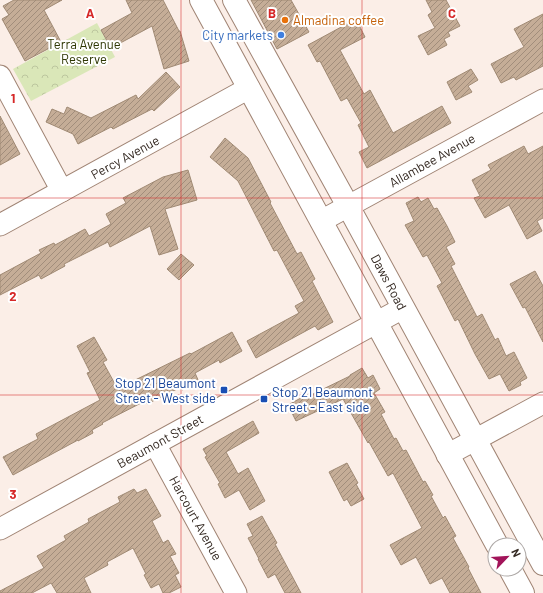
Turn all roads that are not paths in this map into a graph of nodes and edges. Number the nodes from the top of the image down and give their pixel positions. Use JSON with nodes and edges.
{"nodes":[{"id":1,"x":202,"y":0,"type":"edge"},
{"id":2,"x":234,"y":0,"type":"edge"},
{"id":3,"x":0,"y":76,"type":"edge"},
{"id":4,"x":249,"y":88,"type":"junction"},
{"id":5,"x":543,"y":100,"type":"edge"},
{"id":6,"x":62,"y":191,"type":"junction"},
{"id":7,"x":348,"y":206,"type":"junction"},
{"id":8,"x":322,"y":221,"type":"junction"},
{"id":9,"x":0,"y":225,"type":"edge"},
{"id":10,"x":404,"y":308,"type":"junction"},
{"id":11,"x":376,"y":323,"type":"junction"},
{"id":12,"x":543,"y":403,"type":"edge"},
{"id":13,"x":475,"y":440,"type":"junction"},
{"id":14,"x":155,"y":444,"type":"junction"},
{"id":15,"x":447,"y":455,"type":"junction"},
{"id":16,"x":0,"y":529,"type":"edge"},
{"id":17,"x":493,"y":537,"type":"edge"},
{"id":18,"x":543,"y":564,"type":"edge"},
{"id":19,"x":514,"y":577,"type":"edge"},
{"id":20,"x":236,"y":593,"type":"edge"},
{"id":21,"x":523,"y":593,"type":"edge"}],
"edges":[{"from":1,"to":4,"type":"main road"},
{"from":2,"to":7,"type":"main road","name":"Daws Road"},
{"from":3,"to":6,"type":"street"},
{"from":4,"to":6,"type":"street","name":"Percy Avenue"},
{"from":4,"to":8,"type":"main road"},
{"from":5,"to":7,"type":"street","name":"Allambee Avenue"},
{"from":6,"to":9,"type":"street","name":"Percy Avenue"},
{"from":7,"to":8,"type":"street","name":"Allambee Avenue"},
{"from":7,"to":10,"type":"main road","name":"Daws Road"},
{"from":8,"to":11,"type":"main road"},
{"from":10,"to":11,"type":"street","name":"Beaumont Street"},
{"from":10,"to":13,"type":"main road","name":"Daws Road"},
{"from":11,"to":14,"type":"street","name":"Beaumont Street"},
{"from":11,"to":15,"type":"main road"},
{"from":12,"to":13,"type":"street"},
{"from":13,"to":15,"type":"street"},
{"from":13,"to":18,"type":"main road","name":"Daws Road"},
{"from":14,"to":16,"type":"street","name":"Beaumont Street"},
{"from":14,"to":20,"type":"street","name":"Harcourt Avenue"},
{"from":15,"to":17,"type":"main road"},
{"from":19,"to":21,"type":"main road"}]}
